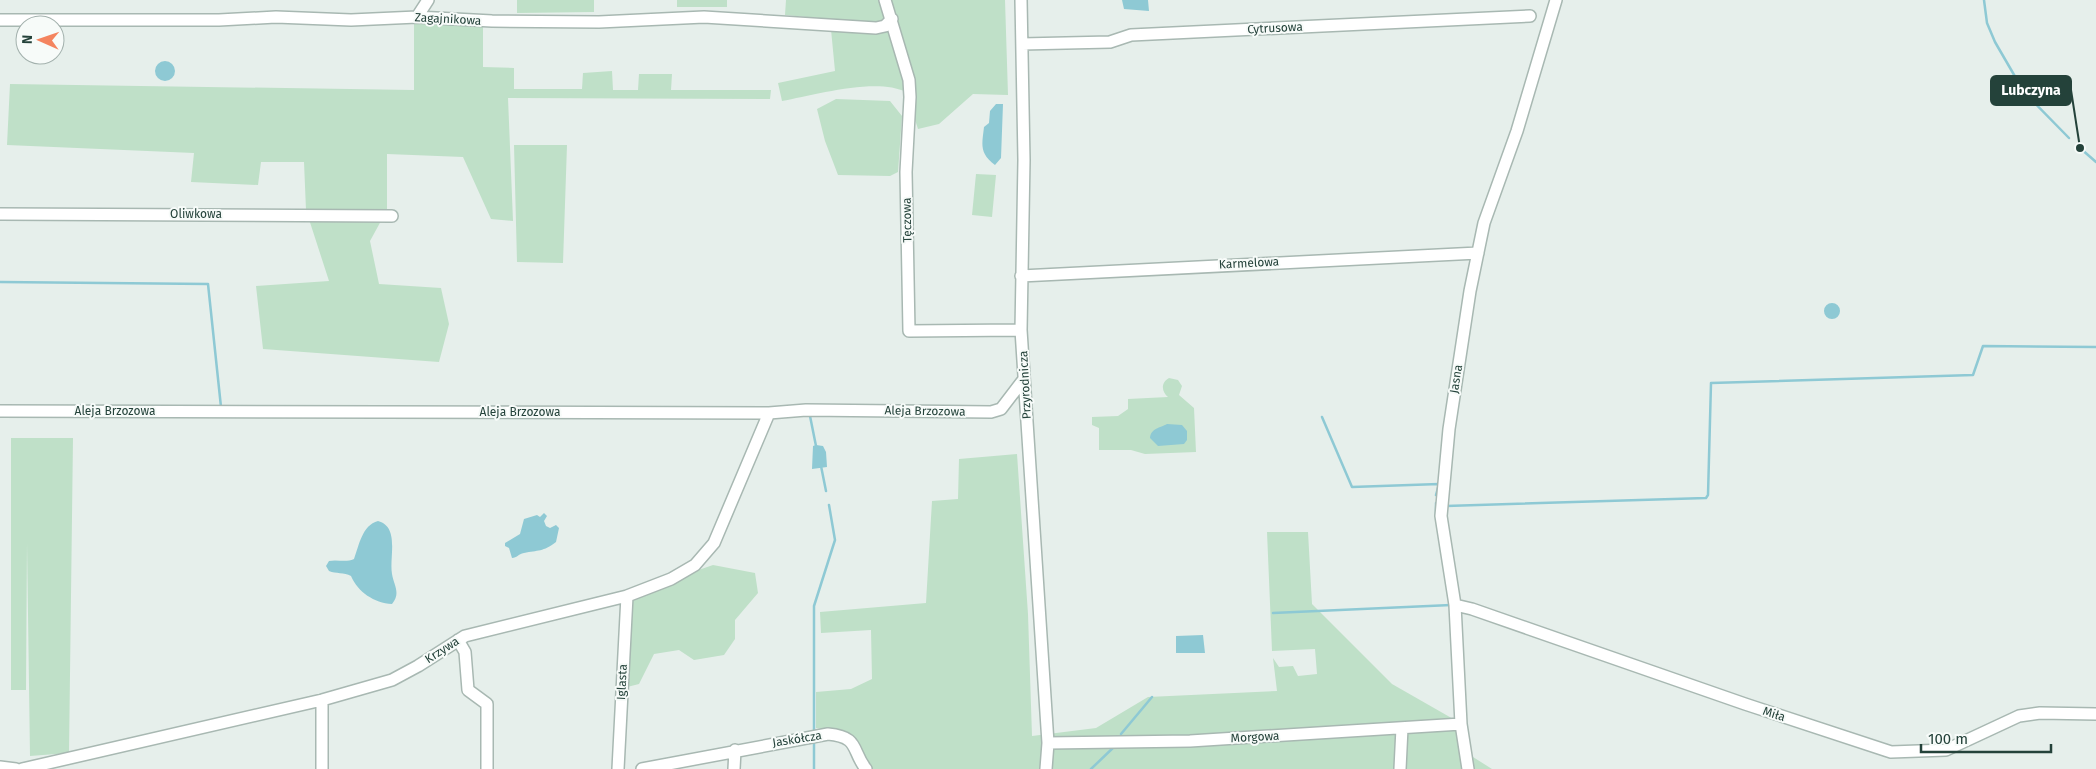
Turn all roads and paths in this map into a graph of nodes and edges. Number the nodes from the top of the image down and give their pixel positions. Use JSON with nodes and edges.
{"nodes":[{"id":1,"x":428,"y":0,"type":"edge"},
{"id":2,"x":885,"y":0,"type":"edge"},
{"id":3,"x":1021,"y":0,"type":"edge"},
{"id":4,"x":1556,"y":0,"type":"edge"},
{"id":5,"x":1530,"y":16,"type":"dead end"},
{"id":6,"x":417,"y":17,"type":"junction"},
{"id":7,"x":892,"y":19,"type":"junction"},
{"id":8,"x":0,"y":20,"type":"edge"},
{"id":9,"x":1022,"y":44,"type":"junction"},
{"id":10,"x":0,"y":214,"type":"edge"},
{"id":11,"x":392,"y":216,"type":"dead end"},
{"id":12,"x":1478,"y":253,"type":"junction"},
{"id":13,"x":1021,"y":276,"type":"junction"},
{"id":14,"x":1022,"y":330,"type":"junction"},
{"id":15,"x":1024,"y":379,"type":"junction"},
{"id":16,"x":0,"y":410,"type":"edge"},
{"id":17,"x":769,"y":413,"type":"junction"},
{"id":18,"x":626,"y":596,"type":"junction"},
{"id":19,"x":1455,"y":605,"type":"junction"},
{"id":20,"x":458,"y":640,"type":"junction"},
{"id":21,"x":322,"y":700,"type":"junction"},
{"id":22,"x":2096,"y":714,"type":"edge"},
{"id":23,"x":1461,"y":724,"type":"junction"},
{"id":24,"x":1402,"y":728,"type":"junction"},
{"id":25,"x":1048,"y":743,"type":"junction"},
{"id":26,"x":735,"y":750,"type":"junction"},
{"id":27,"x":0,"y":767,"type":"edge"},
{"id":28,"x":16,"y":769,"type":"edge"},
{"id":29,"x":22,"y":769,"type":"edge"},
{"id":30,"x":322,"y":769,"type":"edge"},
{"id":31,"x":487,"y":769,"type":"edge"},
{"id":32,"x":618,"y":769,"type":"edge"},
{"id":33,"x":642,"y":769,"type":"edge"},
{"id":34,"x":734,"y":769,"type":"edge"},
{"id":35,"x":866,"y":769,"type":"edge"},
{"id":36,"x":1046,"y":769,"type":"edge"},
{"id":37,"x":1400,"y":769,"type":"edge"},
{"id":38,"x":1468,"y":769,"type":"edge"}],
"edges":[{"from":1,"to":6,"type":"street"},
{"from":2,"to":7,"type":"street","name":"Tęczowa"},
{"from":3,"to":9,"type":"street","name":"Przyrodnicza"},
{"from":4,"to":12,"type":"street","name":"Jasna"},
{"from":5,"to":9,"type":"street","name":"Cytrusowa"},
{"from":6,"to":7,"type":"street","name":"Zagajnikowa"},
{"from":6,"to":8,"type":"street","name":"Zagajnikowa"},
{"from":7,"to":14,"type":"street","name":"Tęczowa"},
{"from":9,"to":13,"type":"street","name":"Przyrodnicza"},
{"from":10,"to":11,"type":"street","name":"Oliwkowa"},
{"from":12,"to":13,"type":"street","name":"Karmelowa"},
{"from":12,"to":19,"type":"street","name":"Jasna"},
{"from":13,"to":14,"type":"street","name":"Przyrodnicza"},
{"from":14,"to":15,"type":"street","name":"Przyrodnicza"},
{"from":15,"to":17,"type":"street","name":"Aleja Brzozowa"},
{"from":15,"to":25,"type":"street","name":"Przyrodnicza"},
{"from":16,"to":17,"type":"street","name":"Aleja Brzozowa"},
{"from":17,"to":18,"type":"street","name":"Krzywa"},
{"from":18,"to":20,"type":"street","name":"Krzywa"},
{"from":18,"to":32,"type":"street","name":"Iglasta"},
{"from":19,"to":22,"type":"street","name":"Miła"},
{"from":19,"to":23,"type":"street","name":"Jasna"},
{"from":20,"to":21,"type":"street","name":"Krzywa"},
{"from":20,"to":31,"type":"street"},
{"from":21,"to":29,"type":"street","name":"Krzywa"},
{"from":21,"to":30,"type":"street"},
{"from":23,"to":24,"type":"street","name":"Morgowa"},
{"from":23,"to":38,"type":"street","name":"Jasna"},
{"from":24,"to":25,"type":"street","name":"Morgowa"},
{"from":24,"to":37,"type":"street"},
{"from":25,"to":36,"type":"street","name":"Przyrodnicza"},
{"from":26,"to":33,"type":"street","name":"Jaskółcza"},
{"from":26,"to":34,"type":"street"},
{"from":26,"to":35,"type":"street","name":"Jaskółcza"},
{"from":27,"to":28,"type":"street"}]}
